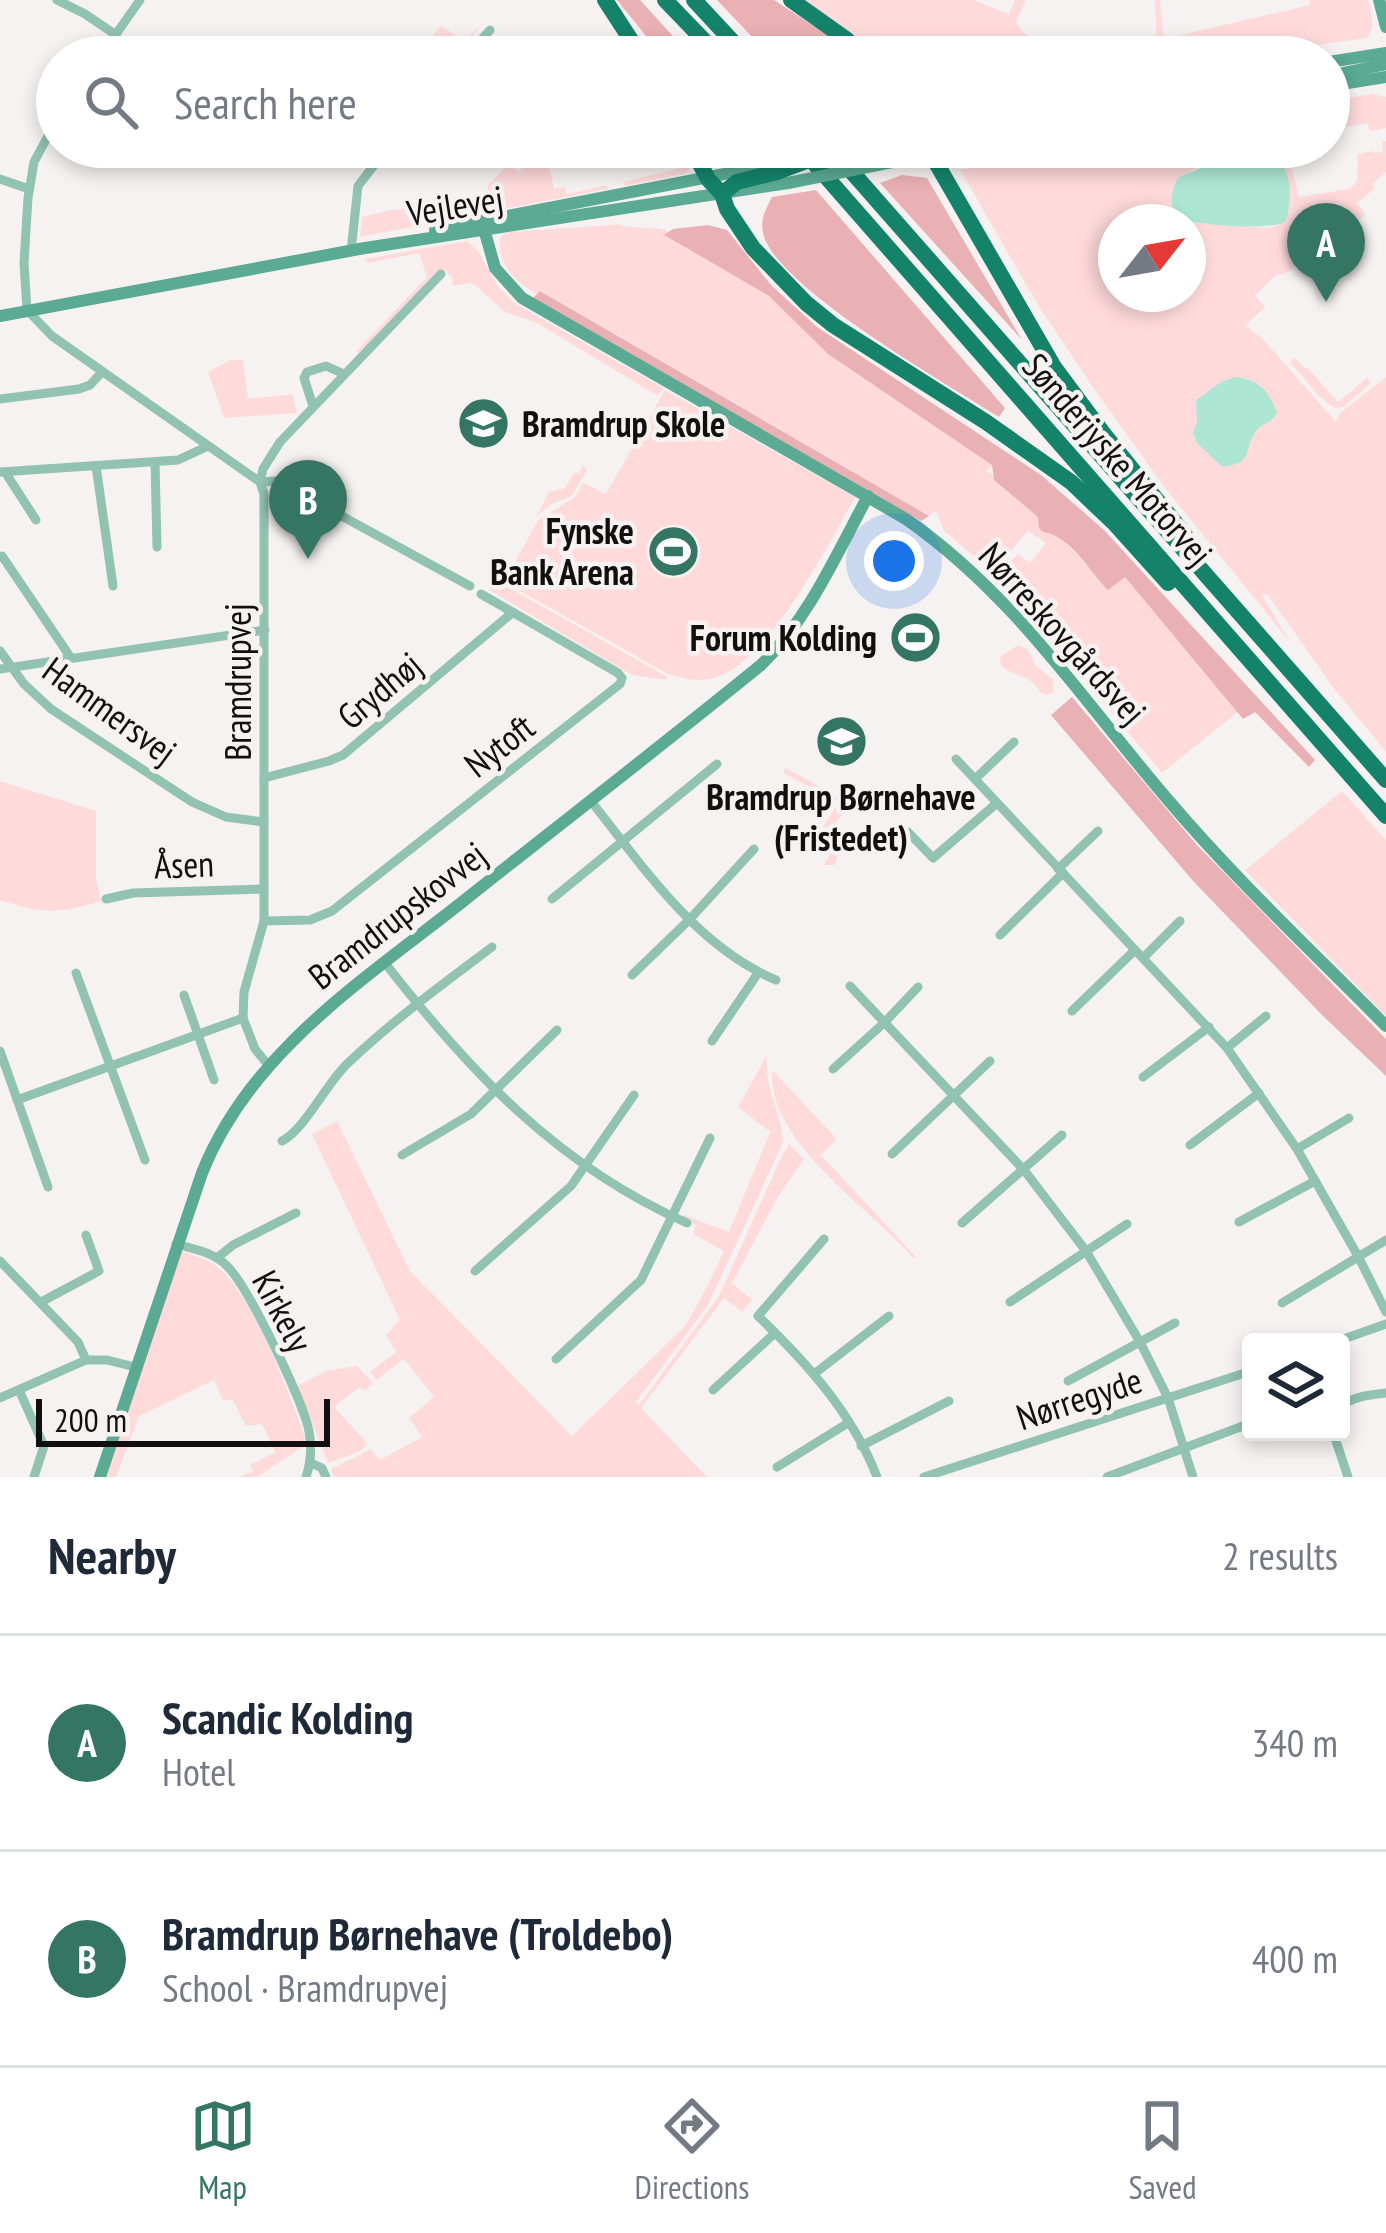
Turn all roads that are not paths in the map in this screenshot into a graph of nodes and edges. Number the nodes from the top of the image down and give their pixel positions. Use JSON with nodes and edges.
{"nodes":[{"id":1,"x":57,"y":0,"type":"edge"},
{"id":2,"x":140,"y":0,"type":"edge"},
{"id":3,"x":605,"y":0,"type":"edge"},
{"id":4,"x":664,"y":0,"type":"edge"},
{"id":5,"x":694,"y":0,"type":"edge"},
{"id":6,"x":791,"y":0,"type":"edge"},
{"id":7,"x":1379,"y":0,"type":"edge"},
{"id":8,"x":1386,"y":28,"type":"edge"},
{"id":9,"x":490,"y":29,"type":"dead end"},
{"id":10,"x":116,"y":35,"type":"joint"},
{"id":11,"x":484,"y":36,"type":"edge"},
{"id":12,"x":628,"y":36,"type":"edge"},
{"id":13,"x":699,"y":36,"type":"edge"},
{"id":14,"x":727,"y":36,"type":"edge"},
{"id":15,"x":842,"y":36,"type":"edge"},
{"id":16,"x":1386,"y":52,"type":"edge"},
{"id":17,"x":1350,"y":58,"type":"edge"},
{"id":18,"x":1386,"y":64,"type":"edge"},
{"id":19,"x":1350,"y":72,"type":"edge"},
{"id":20,"x":1386,"y":77,"type":"edge"},
{"id":21,"x":1350,"y":83,"type":"edge"},
{"id":22,"x":36,"y":158,"type":"edge"},
{"id":23,"x":372,"y":168,"type":"edge"},
{"id":24,"x":703,"y":168,"type":"edge"},
{"id":25,"x":790,"y":168,"type":"edge"},
{"id":26,"x":818,"y":168,"type":"edge"},
{"id":27,"x":833,"y":168,"type":"edge"},
{"id":28,"x":841,"y":168,"type":"edge"},
{"id":29,"x":940,"y":168,"type":"edge"},
{"id":30,"x":779,"y":173,"type":"junction"},
{"id":31,"x":708,"y":178,"type":"junction"},
{"id":32,"x":0,"y":179,"type":"edge"},
{"id":33,"x":29,"y":189,"type":"junction"},
{"id":34,"x":722,"y":194,"type":"junction"},
{"id":35,"x":483,"y":225,"type":"junction"},
{"id":36,"x":358,"y":249,"type":"junction"},
{"id":37,"x":441,"y":274,"type":"dead end"},
{"id":38,"x":27,"y":310,"type":"junction"},
{"id":39,"x":0,"y":316,"type":"edge"},
{"id":40,"x":102,"y":372,"type":"junction"},
{"id":41,"x":344,"y":374,"type":"junction"},
{"id":42,"x":0,"y":399,"type":"edge"},
{"id":43,"x":313,"y":406,"type":"junction"},
{"id":44,"x":206,"y":447,"type":"junction"},
{"id":45,"x":155,"y":462,"type":"junction"},
{"id":46,"x":96,"y":466,"type":"junction"},
{"id":47,"x":2,"y":472,"type":"edge"},
{"id":48,"x":260,"y":482,"type":"junction"},
{"id":49,"x":868,"y":496,"type":"junction"},
{"id":50,"x":36,"y":520,"type":"dead end"},
{"id":51,"x":158,"y":547,"type":"dead end"},
{"id":52,"x":2,"y":556,"type":"edge"},
{"id":53,"x":113,"y":586,"type":"dead end"},
{"id":54,"x":470,"y":586,"type":"dead end"},
{"id":55,"x":481,"y":594,"type":"dead end"},
{"id":56,"x":512,"y":614,"type":"junction"},
{"id":57,"x":1252,"y":628,"type":"junction"},
{"id":58,"x":265,"y":630,"type":"junction"},
{"id":59,"x":0,"y":651,"type":"edge"},
{"id":60,"x":71,"y":658,"type":"junction"},
{"id":61,"x":6,"y":668,"type":"edge"},
{"id":62,"x":1299,"y":716,"type":"junction"},
{"id":63,"x":1014,"y":742,"type":"dead end"},
{"id":64,"x":956,"y":758,"type":"dead end"},
{"id":65,"x":717,"y":764,"type":"dead end"},
{"id":66,"x":264,"y":778,"type":"junction"},
{"id":67,"x":975,"y":779,"type":"junction"},
{"id":68,"x":1386,"y":780,"type":"edge"},
{"id":69,"x":590,"y":800,"type":"junction"},
{"id":70,"x":997,"y":803,"type":"junction"},
{"id":71,"x":1386,"y":816,"type":"edge"},
{"id":72,"x":264,"y":822,"type":"junction"},
{"id":73,"x":1098,"y":831,"type":"dead end"},
{"id":74,"x":908,"y":832,"type":"dead end"},
{"id":75,"x":622,"y":841,"type":"junction"},
{"id":76,"x":754,"y":849,"type":"dead end"},
{"id":77,"x":1060,"y":871,"type":"junction"},
{"id":78,"x":264,"y":889,"type":"junction"},
{"id":79,"x":106,"y":899,"type":"dead end"},
{"id":80,"x":551,"y":899,"type":"dead end"},
{"id":81,"x":689,"y":920,"type":"junction"},
{"id":82,"x":264,"y":921,"type":"junction"},
{"id":83,"x":1180,"y":921,"type":"dead end"},
{"id":84,"x":1000,"y":935,"type":"dead end"},
{"id":85,"x":492,"y":946,"type":"dead end"},
{"id":86,"x":1139,"y":954,"type":"junction"},
{"id":87,"x":385,"y":963,"type":"junction"},
{"id":88,"x":76,"y":973,"type":"dead end"},
{"id":89,"x":758,"y":973,"type":"junction"},
{"id":90,"x":632,"y":976,"type":"dead end"},
{"id":91,"x":776,"y":980,"type":"dead end"},
{"id":92,"x":850,"y":986,"type":"dead end"},
{"id":93,"x":918,"y":987,"type":"dead end"},
{"id":94,"x":184,"y":995,"type":"dead end"},
{"id":95,"x":417,"y":1004,"type":"junction"},
{"id":96,"x":1072,"y":1011,"type":"dead end"},
{"id":97,"x":1266,"y":1016,"type":"dead end"},
{"id":98,"x":243,"y":1018,"type":"junction"},
{"id":99,"x":885,"y":1022,"type":"junction"},
{"id":100,"x":1386,"y":1026,"type":"edge"},
{"id":101,"x":1209,"y":1027,"type":"junction"},
{"id":102,"x":557,"y":1030,"type":"dead end"},
{"id":103,"x":198,"y":1035,"type":"junction"},
{"id":104,"x":712,"y":1041,"type":"dead end"},
{"id":105,"x":1226,"y":1048,"type":"junction"},
{"id":106,"x":0,"y":1051,"type":"edge"},
{"id":107,"x":990,"y":1061,"type":"dead end"},
{"id":108,"x":111,"y":1066,"type":"junction"},
{"id":109,"x":268,"y":1066,"type":"junction"},
{"id":110,"x":833,"y":1069,"type":"dead end"},
{"id":111,"x":1143,"y":1077,"type":"dead end"},
{"id":112,"x":214,"y":1080,"type":"dead end"},
{"id":113,"x":494,"y":1091,"type":"junction"},
{"id":114,"x":1259,"y":1093,"type":"junction"},
{"id":115,"x":634,"y":1095,"type":"dead end"},
{"id":116,"x":954,"y":1095,"type":"junction"},
{"id":117,"x":17,"y":1100,"type":"junction"},
{"id":118,"x":1348,"y":1118,"type":"dead end"},
{"id":119,"x":1062,"y":1135,"type":"dead end"},
{"id":120,"x":710,"y":1138,"type":"dead end"},
{"id":121,"x":282,"y":1141,"type":"dead end"},
{"id":122,"x":1190,"y":1144,"type":"dead end"},
{"id":123,"x":1297,"y":1149,"type":"junction"},
{"id":124,"x":892,"y":1154,"type":"dead end"},
{"id":125,"x":402,"y":1155,"type":"dead end"},
{"id":126,"x":145,"y":1160,"type":"dead end"},
{"id":127,"x":585,"y":1167,"type":"junction"},
{"id":128,"x":1024,"y":1170,"type":"junction"},
{"id":129,"x":1316,"y":1181,"type":"junction"},
{"id":130,"x":48,"y":1187,"type":"dead end"},
{"id":131,"x":296,"y":1213,"type":"dead end"},
{"id":132,"x":671,"y":1216,"type":"junction"},
{"id":133,"x":1239,"y":1222,"type":"dead end"},
{"id":134,"x":687,"y":1223,"type":"dead end"},
{"id":135,"x":962,"y":1223,"type":"dead end"},
{"id":136,"x":1127,"y":1224,"type":"dead end"},
{"id":137,"x":86,"y":1235,"type":"dead end"},
{"id":138,"x":824,"y":1239,"type":"dead end"},
{"id":139,"x":1386,"y":1240,"type":"edge"},
{"id":140,"x":176,"y":1244,"type":"junction"},
{"id":141,"x":1086,"y":1251,"type":"junction"},
{"id":142,"x":1358,"y":1256,"type":"junction"},
{"id":143,"x":217,"y":1258,"type":"junction"},
{"id":144,"x":0,"y":1261,"type":"edge"},
{"id":145,"x":475,"y":1271,"type":"dead end"},
{"id":146,"x":1010,"y":1301,"type":"dead end"},
{"id":147,"x":41,"y":1302,"type":"junction"},
{"id":148,"x":1282,"y":1303,"type":"dead end"},
{"id":149,"x":1386,"y":1312,"type":"edge"},
{"id":150,"x":889,"y":1316,"type":"dead end"},
{"id":151,"x":1174,"y":1323,"type":"dead end"},
{"id":152,"x":1386,"y":1324,"type":"edge"},
{"id":153,"x":775,"y":1333,"type":"junction"},
{"id":154,"x":1350,"y":1337,"type":"edge"},
{"id":155,"x":1140,"y":1342,"type":"junction"},
{"id":156,"x":86,"y":1360,"type":"junction"},
{"id":157,"x":556,"y":1360,"type":"dead end"},
{"id":158,"x":135,"y":1367,"type":"junction"},
{"id":159,"x":814,"y":1374,"type":"junction"},
{"id":160,"x":1242,"y":1374,"type":"edge"},
{"id":161,"x":1068,"y":1382,"type":"dead end"},
{"id":162,"x":19,"y":1390,"type":"junction"},
{"id":163,"x":713,"y":1390,"type":"dead end"},
{"id":164,"x":1386,"y":1393,"type":"edge"},
{"id":165,"x":0,"y":1398,"type":"edge"},
{"id":166,"x":1168,"y":1398,"type":"junction"},
{"id":167,"x":1350,"y":1400,"type":"edge"},
{"id":168,"x":949,"y":1401,"type":"dead end"},
{"id":169,"x":848,"y":1423,"type":"junction"},
{"id":170,"x":1242,"y":1426,"type":"edge"},
{"id":171,"x":1337,"y":1441,"type":"edge"},
{"id":172,"x":861,"y":1446,"type":"junction"},
{"id":173,"x":1183,"y":1448,"type":"junction"},
{"id":174,"x":311,"y":1463,"type":"junction"},
{"id":175,"x":777,"y":1467,"type":"dead end"},
{"id":176,"x":1128,"y":1473,"type":"edge"},
{"id":177,"x":34,"y":1477,"type":"edge"},
{"id":178,"x":100,"y":1477,"type":"edge"},
{"id":179,"x":306,"y":1477,"type":"edge"},
{"id":180,"x":326,"y":1477,"type":"edge"},
{"id":181,"x":877,"y":1477,"type":"edge"},
{"id":182,"x":924,"y":1477,"type":"edge"},
{"id":183,"x":1107,"y":1477,"type":"edge"},
{"id":184,"x":1193,"y":1477,"type":"edge"},
{"id":185,"x":1348,"y":1477,"type":"edge"}],
"edges":[{"from":1,"to":10,"type":"street"},
{"from":2,"to":10,"type":"street"},
{"from":3,"to":12,"type":"highway"},
{"from":4,"to":13,"type":"highway"},
{"from":5,"to":14,"type":"highway"},
{"from":6,"to":15,"type":"highway"},
{"from":7,"to":8,"type":"street"},
{"from":9,"to":11,"type":"street"},
{"from":16,"to":17,"type":"street"},
{"from":18,"to":19,"type":"street"},
{"from":20,"to":21,"type":"street"},
{"from":22,"to":33,"type":"street"},
{"from":23,"to":36,"type":"street","name":"Vejlevej"},
{"from":24,"to":31,"type":"highway"},
{"from":25,"to":30,"type":"highway","bridge":true},
{"from":26,"to":62,"type":"highway","name":"Sønderjyske Motorvej"},
{"from":27,"to":30,"type":"street","name":"Vejlevej","bridge":true},
{"from":28,"to":57,"type":"highway","name":"Sønderjyske Motorvej"},
{"from":29,"to":57,"type":"highway"},
{"from":30,"to":31,"type":"street","name":"Vejlevej"},
{"from":30,"to":34,"type":"highway"},
{"from":31,"to":34,"type":"highway"},
{"from":31,"to":35,"type":"street","name":"Vejlevej"},
{"from":32,"to":33,"type":"street"},
{"from":33,"to":38,"type":"street"},
{"from":34,"to":35,"type":"street","name":"Vejlevej"},
{"from":34,"to":62,"type":"highway"},
{"from":35,"to":36,"type":"street","name":"Vejlevej"},
{"from":35,"to":49,"type":"street","name":"Nørreskovgårdsvej"},
{"from":36,"to":38,"type":"street","name":"Vejlevej"},
{"from":37,"to":41,"type":"street"},
{"from":38,"to":39,"type":"street","name":"Vejlevej"},
{"from":38,"to":40,"type":"street"},
{"from":40,"to":42,"type":"street"},
{"from":40,"to":44,"type":"street"},
{"from":41,"to":43,"type":"street"},
{"from":41,"to":43,"type":"street"},
{"from":43,"to":48,"type":"street"},
{"from":44,"to":45,"type":"street"},
{"from":44,"to":48,"type":"street"},
{"from":45,"to":46,"type":"street"},
{"from":45,"to":51,"type":"street"},
{"from":46,"to":47,"type":"street"},
{"from":46,"to":53,"type":"street"},
{"from":47,"to":50,"type":"street"},
{"from":48,"to":54,"type":"street"},
{"from":48,"to":58,"type":"street","name":"Bramdrupvej"},
{"from":49,"to":69,"type":"street","name":"Bramdrupskovvej"},
{"from":49,"to":100,"type":"street","name":"Nørreskovgårdsvej"},
{"from":52,"to":60,"type":"street"},
{"from":55,"to":56,"type":"street","name":"Nytoft"},
{"from":56,"to":66,"type":"street","name":"Grydhøj"},
{"from":56,"to":82,"type":"street","name":"Nytoft"},
{"from":57,"to":68,"type":"highway","name":"Sønderjyske Motorvej"},
{"from":58,"to":60,"type":"street"},
{"from":58,"to":66,"type":"street","name":"Bramdrupvej"},
{"from":59,"to":61,"type":"street","name":"Hammersvej"},
{"from":60,"to":61,"type":"street"},
{"from":61,"to":72,"type":"street","name":"Hammersvej"},
{"from":62,"to":71,"type":"highway","name":"Sønderjyske Motorvej"},
{"from":63,"to":67,"type":"street"},
{"from":64,"to":67,"type":"street"},
{"from":65,"to":75,"type":"street"},
{"from":66,"to":72,"type":"street","name":"Bramdrupvej"},
{"from":67,"to":70,"type":"street"},
{"from":69,"to":75,"type":"street"},
{"from":69,"to":87,"type":"street","name":"Bramdrupskovvej"},
{"from":70,"to":74,"type":"street"},
{"from":70,"to":77,"type":"street"},
{"from":72,"to":78,"type":"street","name":"Bramdrupvej"},
{"from":73,"to":77,"type":"street"},
{"from":75,"to":80,"type":"street"},
{"from":75,"to":81,"type":"street"},
{"from":76,"to":81,"type":"street"},
{"from":77,"to":84,"type":"street"},
{"from":77,"to":86,"type":"street"},
{"from":78,"to":79,"type":"street","name":"Åsen"},
{"from":78,"to":82,"type":"street","name":"Bramdrupvej"},
{"from":81,"to":89,"type":"street"},
{"from":81,"to":90,"type":"street"},
{"from":82,"to":98,"type":"street","name":"Bramdrupvej"},
{"from":83,"to":86,"type":"street"},
{"from":85,"to":95,"type":"street"},
{"from":86,"to":96,"type":"street"},
{"from":86,"to":101,"type":"street"},
{"from":87,"to":95,"type":"street"},
{"from":87,"to":109,"type":"street","name":"Bramdrupskovvej"},
{"from":88,"to":108,"type":"street"},
{"from":89,"to":91,"type":"street"},
{"from":89,"to":104,"type":"street"},
{"from":92,"to":99,"type":"street"},
{"from":93,"to":99,"type":"street"},
{"from":94,"to":103,"type":"street"},
{"from":95,"to":113,"type":"street"},
{"from":95,"to":121,"type":"street"},
{"from":97,"to":105,"type":"street"},
{"from":98,"to":103,"type":"street"},
{"from":98,"to":109,"type":"street"},
{"from":99,"to":110,"type":"street"},
{"from":99,"to":116,"type":"street"},
{"from":101,"to":105,"type":"street"},
{"from":101,"to":111,"type":"street"},
{"from":102,"to":113,"type":"street"},
{"from":103,"to":108,"type":"street"},
{"from":103,"to":112,"type":"street"},
{"from":105,"to":114,"type":"street"},
{"from":106,"to":117,"type":"street"},
{"from":107,"to":116,"type":"street"},
{"from":108,"to":117,"type":"street"},
{"from":108,"to":126,"type":"street"},
{"from":109,"to":140,"type":"street","name":"Bramdrupskovvej"},
{"from":113,"to":125,"type":"street"},
{"from":113,"to":127,"type":"street"},
{"from":114,"to":122,"type":"street"},
{"from":114,"to":123,"type":"street"},
{"from":115,"to":127,"type":"street"},
{"from":116,"to":124,"type":"street"},
{"from":116,"to":128,"type":"street"},
{"from":117,"to":130,"type":"street"},
{"from":118,"to":123,"type":"street"},
{"from":119,"to":128,"type":"street"},
{"from":120,"to":132,"type":"street"},
{"from":123,"to":129,"type":"street"},
{"from":127,"to":132,"type":"street"},
{"from":127,"to":145,"type":"street"},
{"from":128,"to":135,"type":"street"},
{"from":128,"to":141,"type":"street"},
{"from":129,"to":133,"type":"street"},
{"from":129,"to":142,"type":"street"},
{"from":131,"to":143,"type":"street","name":"Kirkely"},
{"from":132,"to":134,"type":"street"},
{"from":132,"to":157,"type":"street"},
{"from":136,"to":141,"type":"street"},
{"from":137,"to":147,"type":"street"},
{"from":138,"to":153,"type":"street"},
{"from":139,"to":142,"type":"street"},
{"from":140,"to":143,"type":"street","name":"Kirkely"},
{"from":140,"to":158,"type":"street","name":"Bramdrupskovvej"},
{"from":141,"to":146,"type":"street"},
{"from":141,"to":155,"type":"street"},
{"from":142,"to":148,"type":"street"},
{"from":142,"to":149,"type":"street"},
{"from":143,"to":174,"type":"street","name":"Kirkely"},
{"from":144,"to":147,"type":"street"},
{"from":147,"to":156,"type":"street"},
{"from":150,"to":159,"type":"street"},
{"from":151,"to":155,"type":"street"},
{"from":152,"to":154,"type":"street"},
{"from":153,"to":159,"type":"street"},
{"from":153,"to":163,"type":"street"},
{"from":155,"to":161,"type":"street"},
{"from":155,"to":166,"type":"street"},
{"from":156,"to":158,"type":"street"},
{"from":156,"to":162,"type":"street"},
{"from":158,"to":178,"type":"street","name":"Bramdrupskovvej"},
{"from":159,"to":169,"type":"street"},
{"from":160,"to":166,"type":"street","name":"Nørregyde"},
{"from":162,"to":165,"type":"street"},
{"from":162,"to":177,"type":"street"},
{"from":164,"to":167,"type":"street"},
{"from":166,"to":173,"type":"street"},
{"from":166,"to":182,"type":"street","name":"Nørregyde"},
{"from":168,"to":172,"type":"street"},
{"from":169,"to":172,"type":"street"},
{"from":169,"to":175,"type":"street"},
{"from":170,"to":173,"type":"street"},
{"from":171,"to":185,"type":"street"},
{"from":172,"to":181,"type":"street"},
{"from":173,"to":176,"type":"street"},
{"from":173,"to":184,"type":"street"},
{"from":174,"to":179,"type":"street"},
{"from":174,"to":180,"type":"street"},
{"from":176,"to":183,"type":"street"}]}
